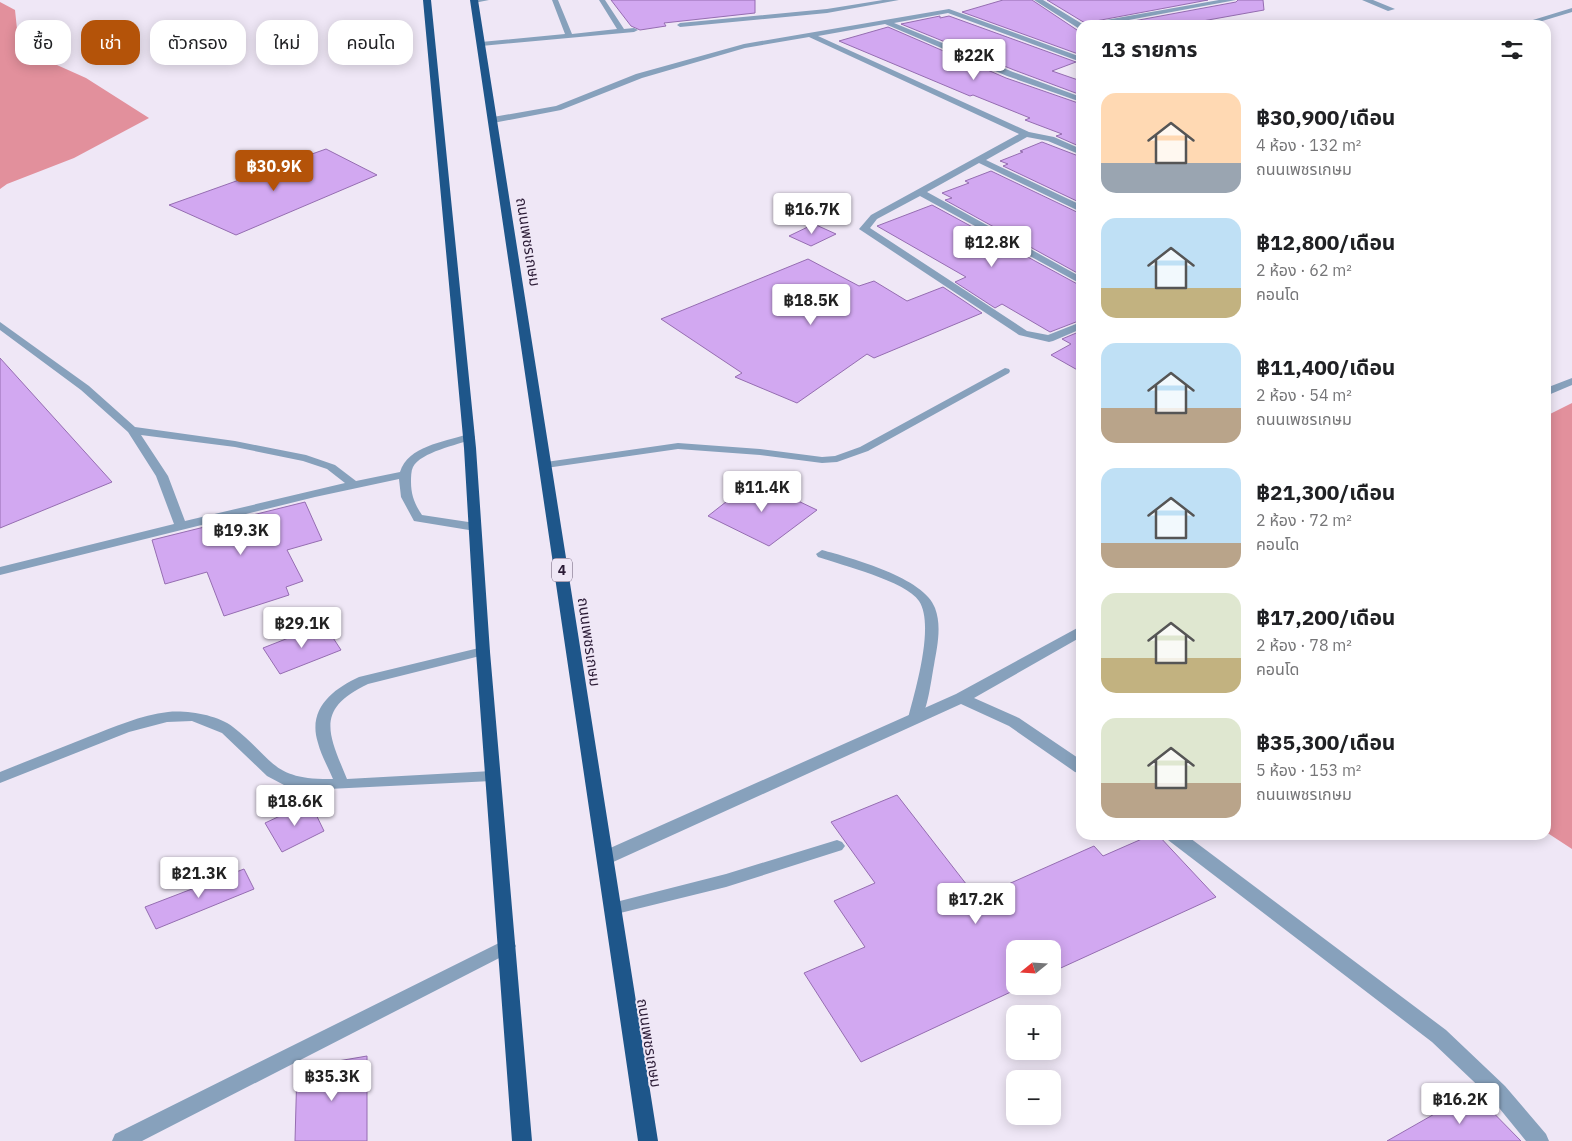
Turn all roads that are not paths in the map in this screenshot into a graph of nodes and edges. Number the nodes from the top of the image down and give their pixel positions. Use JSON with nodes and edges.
{"nodes":[{"id":1,"x":427,"y":0,"type":"edge"},
{"id":2,"x":478,"y":0,"type":"edge"},
{"id":3,"x":555,"y":0,"type":"edge"},
{"id":4,"x":602,"y":0,"type":"edge"},
{"id":5,"x":896,"y":0,"type":"edge"},
{"id":6,"x":1038,"y":0,"type":"edge"},
{"id":7,"x":1232,"y":0,"type":"edge"},
{"id":8,"x":1366,"y":0,"type":"edge"},
{"id":9,"x":1391,"y":10,"type":"dead end"},
{"id":10,"x":1572,"y":10,"type":"edge"},
{"id":11,"x":1117,"y":20,"type":"edge"},
{"id":12,"x":1539,"y":20,"type":"edge"},
{"id":13,"x":886,"y":21,"type":"junction"},
{"id":14,"x":1076,"y":23,"type":"edge"},
{"id":15,"x":680,"y":25,"type":"dead end"},
{"id":16,"x":634,"y":30,"type":"dead end"},
{"id":17,"x":622,"y":31,"type":"junction"},
{"id":18,"x":810,"y":35,"type":"junction"},
{"id":19,"x":569,"y":36,"type":"junction"},
{"id":20,"x":481,"y":44,"type":"junction"},
{"id":21,"x":1076,"y":58,"type":"edge"},
{"id":22,"x":1076,"y":98,"type":"edge"},
{"id":23,"x":493,"y":120,"type":"junction"},
{"id":24,"x":1026,"y":134,"type":"junction"},
{"id":25,"x":1076,"y":150,"type":"edge"},
{"id":26,"x":979,"y":160,"type":"junction"},
{"id":27,"x":921,"y":192,"type":"junction"},
{"id":28,"x":1076,"y":207,"type":"edge"},
{"id":29,"x":1076,"y":278,"type":"edge"},
{"id":30,"x":0,"y":325,"type":"edge"},
{"id":31,"x":1076,"y":328,"type":"edge"},
{"id":32,"x":1005,"y":371,"type":"dead end"},
{"id":33,"x":1572,"y":381,"type":"edge"},
{"id":34,"x":1551,"y":391,"type":"edge"},
{"id":35,"x":132,"y":430,"type":"junction"},
{"id":36,"x":469,"y":437,"type":"junction"},
{"id":37,"x":546,"y":466,"type":"junction"},
{"id":38,"x":405,"y":474,"type":"junction"},
{"id":39,"x":354,"y":485,"type":"junction"},
{"id":40,"x":181,"y":527,"type":"junction"},
{"id":41,"x":475,"y":527,"type":"junction"},
{"id":42,"x":822,"y":554,"type":"dead end"},
{"id":43,"x":0,"y":571,"type":"edge"},
{"id":44,"x":1076,"y":635,"type":"edge"},
{"id":45,"x":483,"y":650,"type":"junction"},
{"id":46,"x":962,"y":698,"type":"junction"},
{"id":47,"x":915,"y":718,"type":"junction"},
{"id":48,"x":1076,"y":765,"type":"edge"},
{"id":49,"x":492,"y":776,"type":"junction"},
{"id":50,"x":0,"y":778,"type":"edge"},
{"id":51,"x":342,"y":784,"type":"junction"},
{"id":52,"x":1181,"y":840,"type":"edge"},
{"id":53,"x":837,"y":846,"type":"dead end"},
{"id":54,"x":604,"y":858,"type":"junction"},
{"id":55,"x":612,"y":909,"type":"junction"},
{"id":56,"x":507,"y":946,"type":"junction"},
{"id":57,"x":122,"y":1141,"type":"edge"},
{"id":58,"x":522,"y":1141,"type":"edge"},
{"id":59,"x":648,"y":1141,"type":"edge"},
{"id":60,"x":1539,"y":1141,"type":"edge"}],
"edges":[{"from":1,"to":36,"type":"highway"},
{"from":2,"to":20,"type":"highway","name":"ถนนเพชรเกษม","number":"4"},
{"from":3,"to":19,"type":"lane"},
{"from":4,"to":17,"type":"lane"},
{"from":5,"to":15,"type":"lane"},
{"from":6,"to":14,"type":"street"},
{"from":7,"to":11,"type":"street"},
{"from":8,"to":9,"type":"street"},
{"from":10,"to":12,"type":"street"},
{"from":13,"to":18,"type":"street"},
{"from":13,"to":21,"type":"street"},
{"from":13,"to":22,"type":"street"},
{"from":16,"to":17,"type":"lane"},
{"from":17,"to":19,"type":"lane"},
{"from":18,"to":23,"type":"street"},
{"from":18,"to":24,"type":"street"},
{"from":19,"to":20,"type":"lane"},
{"from":20,"to":23,"type":"highway","name":"ถนนเพชรเกษม","number":"4"},
{"from":23,"to":37,"type":"highway","name":"ถนนเพชรเกษม","number":"4"},
{"from":24,"to":25,"type":"street"},
{"from":24,"to":26,"type":"street"},
{"from":26,"to":27,"type":"street"},
{"from":26,"to":28,"type":"street"},
{"from":27,"to":29,"type":"street"},
{"from":27,"to":31,"type":"street"},
{"from":30,"to":35,"type":"lane"},
{"from":32,"to":37,"type":"lane"},
{"from":33,"to":34,"type":"street"},
{"from":35,"to":39,"type":"lane"},
{"from":35,"to":40,"type":"lane"},
{"from":36,"to":38,"type":"lane"},
{"from":36,"to":41,"type":"highway"},
{"from":37,"to":54,"type":"highway","name":"ถนนเพชรเกษม","number":"4"},
{"from":38,"to":39,"type":"lane"},
{"from":38,"to":41,"type":"lane"},
{"from":39,"to":40,"type":"lane"},
{"from":40,"to":43,"type":"lane"},
{"from":41,"to":45,"type":"highway"},
{"from":42,"to":47,"type":"lane"},
{"from":44,"to":46,"type":"street"},
{"from":45,"to":49,"type":"highway"},
{"from":45,"to":51,"type":"lane"},
{"from":46,"to":47,"type":"street"},
{"from":46,"to":48,"type":"street"},
{"from":47,"to":54,"type":"street"},
{"from":49,"to":51,"type":"lane"},
{"from":49,"to":56,"type":"highway"},
{"from":50,"to":51,"type":"lane"},
{"from":52,"to":60,"type":"street"},
{"from":53,"to":55,"type":"lane"},
{"from":54,"to":55,"type":"highway","name":"ถนนเพชรเกษม","number":"4"},
{"from":55,"to":59,"type":"highway","name":"ถนนเพชรเกษม","number":"4"},
{"from":56,"to":57,"type":"street"},
{"from":56,"to":58,"type":"highway"}]}
